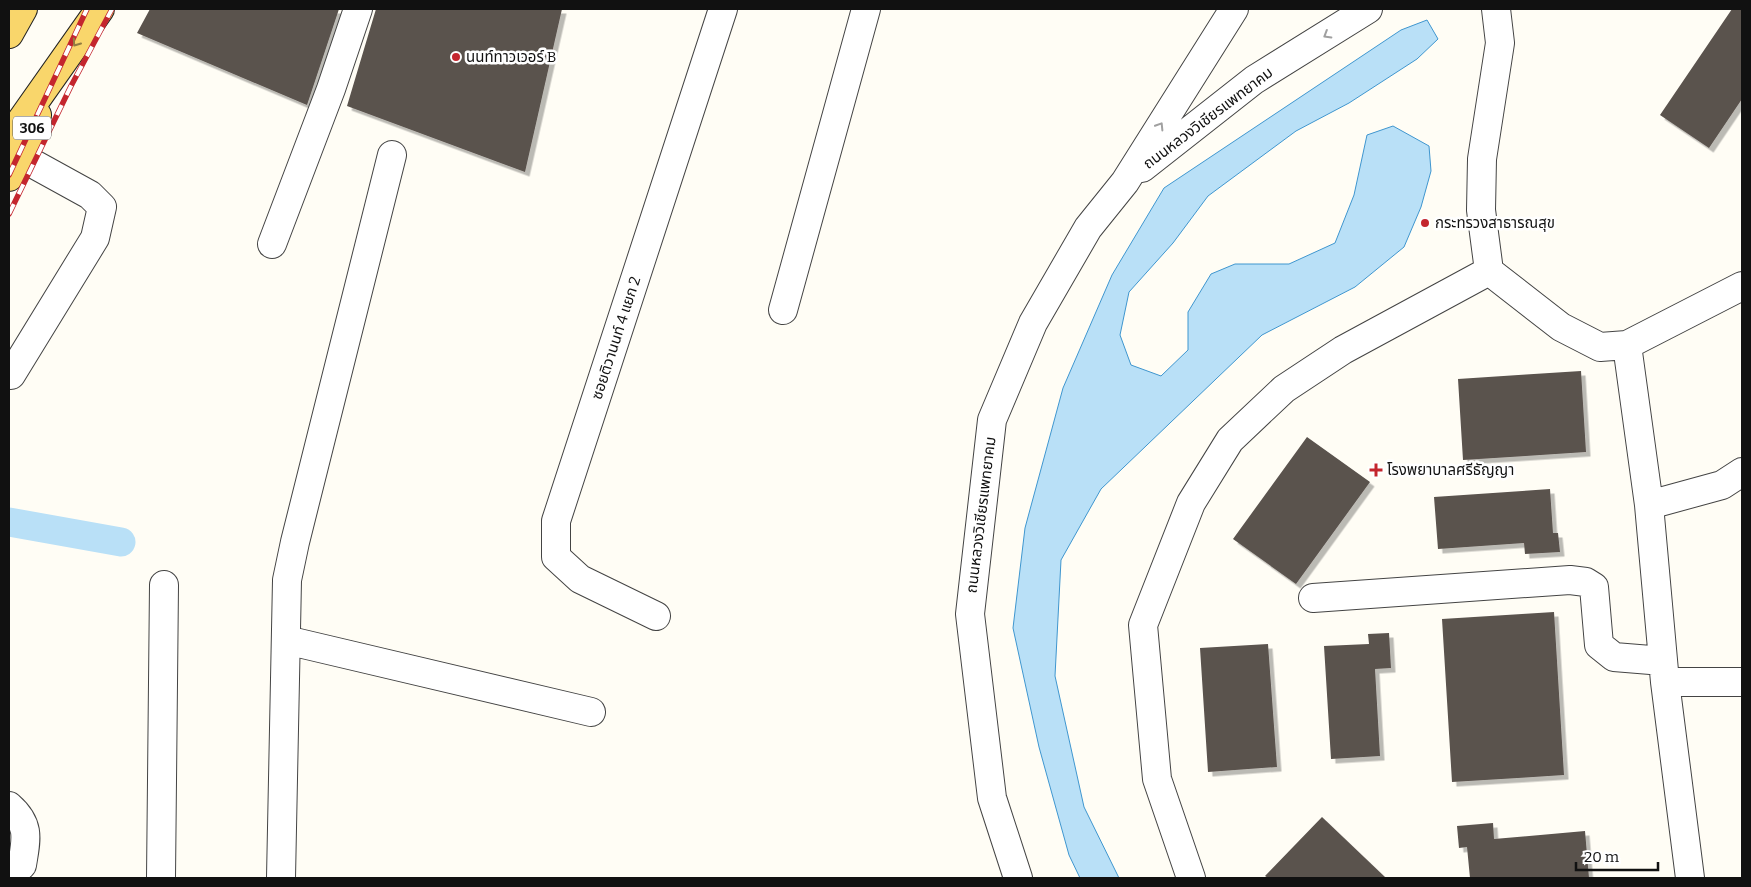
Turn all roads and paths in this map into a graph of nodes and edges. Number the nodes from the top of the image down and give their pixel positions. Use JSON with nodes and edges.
{"nodes":[{"id":1,"x":21,"y":9,"type":"edge"},
{"id":2,"x":100,"y":9,"type":"edge"},
{"id":3,"x":358,"y":9,"type":"edge"},
{"id":4,"x":723,"y":9,"type":"edge"},
{"id":5,"x":866,"y":9,"type":"edge"},
{"id":6,"x":1234,"y":9,"type":"edge"},
{"id":7,"x":1368,"y":9,"type":"edge"},
{"id":8,"x":1496,"y":9,"type":"edge"},
{"id":9,"x":9,"y":24,"type":"edge"},
{"id":10,"x":9,"y":34,"type":"edge"},
{"id":11,"x":392,"y":155,"type":"dead end"},
{"id":12,"x":13,"y":157,"type":"edge"},
{"id":13,"x":1125,"y":182,"type":"junction"},
{"id":14,"x":272,"y":244,"type":"dead end"},
{"id":15,"x":1489,"y":271,"type":"junction"},
{"id":16,"x":1742,"y":286,"type":"edge"},
{"id":17,"x":783,"y":310,"type":"dead end"},
{"id":18,"x":1627,"y":344,"type":"junction"},
{"id":19,"x":11,"y":376,"type":"dead end"},
{"id":20,"x":1742,"y":472,"type":"edge"},
{"id":21,"x":1649,"y":504,"type":"junction"},
{"id":22,"x":164,"y":584,"type":"dead end"},
{"id":23,"x":1313,"y":598,"type":"dead end"},
{"id":24,"x":656,"y":616,"type":"dead end"},
{"id":25,"x":286,"y":640,"type":"junction"},
{"id":26,"x":1664,"y":672,"type":"junction"},
{"id":27,"x":1742,"y":682,"type":"edge"},
{"id":28,"x":591,"y":712,"type":"dead end"},
{"id":29,"x":9,"y":806,"type":"edge"},
{"id":30,"x":9,"y":872,"type":"edge"},
{"id":31,"x":161,"y":878,"type":"edge"},
{"id":32,"x":281,"y":878,"type":"edge"},
{"id":33,"x":1018,"y":878,"type":"edge"},
{"id":34,"x":1191,"y":878,"type":"edge"},
{"id":35,"x":1690,"y":878,"type":"edge"}],
"edges":[{"from":1,"to":9,"type":"main road"},
{"from":1,"to":10,"type":"main road"},
{"from":2,"to":12,"type":"main road","number":"306","one_way":true},
{"from":3,"to":14,"type":"street"},
{"from":4,"to":24,"type":"street","name":"ซอยติวานนท์ 4 แยก 2"},
{"from":5,"to":17,"type":"street"},
{"from":13,"to":6,"type":"street","name":"ถนนหลวงวิเชียรแพทยาคม","one_way":true},
{"from":7,"to":13,"type":"street","name":"ถนนหลวงวิเชียรแพทยาคม","one_way":true},
{"from":8,"to":15,"type":"street"},
{"from":11,"to":25,"type":"street"},
{"from":12,"to":19,"type":"street"},
{"from":13,"to":33,"type":"street","name":"ถนนหลวงวิเชียรแพทยาคม"},
{"from":15,"to":18,"type":"street"},
{"from":15,"to":34,"type":"street"},
{"from":16,"to":18,"type":"street"},
{"from":18,"to":21,"type":"street"},
{"from":20,"to":21,"type":"street"},
{"from":21,"to":26,"type":"street"},
{"from":22,"to":31,"type":"street"},
{"from":23,"to":26,"type":"street"},
{"from":25,"to":28,"type":"street"},
{"from":25,"to":32,"type":"street"},
{"from":26,"to":27,"type":"street"},
{"from":26,"to":35,"type":"street"},
{"from":29,"to":30,"type":"street"}]}
